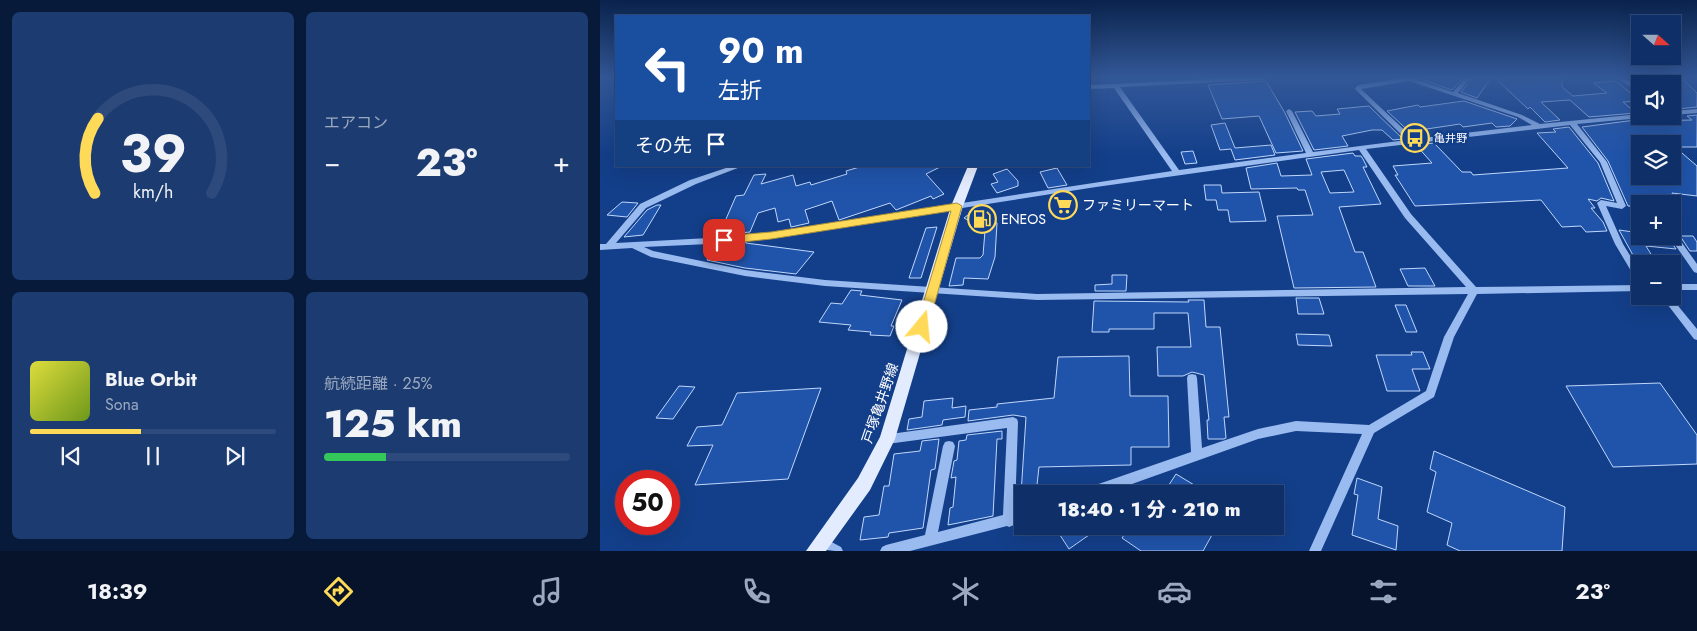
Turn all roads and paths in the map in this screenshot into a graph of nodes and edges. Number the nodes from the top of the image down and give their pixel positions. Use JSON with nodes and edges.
{"nodes":[{"id":1,"x":1128,"y":104,"type":"edge"},
{"id":2,"x":1373,"y":104,"type":"edge"},
{"id":3,"x":1483,"y":104,"type":"edge"},
{"id":4,"x":1289,"y":111,"type":"dead end"},
{"id":5,"x":1697,"y":111,"type":"edge"},
{"id":6,"x":1681,"y":112,"type":"edge"},
{"id":7,"x":1631,"y":117,"type":"edge"},
{"id":8,"x":1572,"y":122,"type":"junction"},
{"id":9,"x":1539,"y":126,"type":"junction"},
{"id":10,"x":1413,"y":142,"type":"junction"},
{"id":11,"x":1362,"y":149,"type":"junction"},
{"id":12,"x":1311,"y":155,"type":"junction"},
{"id":13,"x":737,"y":167,"type":"edge"},
{"id":14,"x":973,"y":167,"type":"edge"},
{"id":15,"x":1176,"y":172,"type":"junction"},
{"id":16,"x":957,"y":206,"type":"junction"},
{"id":17,"x":632,"y":245,"type":"junction"},
{"id":18,"x":1679,"y":245,"type":"edge"},
{"id":19,"x":602,"y":247,"type":"edge"},
{"id":20,"x":1631,"y":264,"type":"edge"},
{"id":21,"x":1697,"y":270,"type":"edge"},
{"id":22,"x":1681,"y":287,"type":"edge"},
{"id":23,"x":1697,"y":287,"type":"edge"},
{"id":24,"x":1631,"y":288,"type":"edge"},
{"id":25,"x":933,"y":292,"type":"junction"},
{"id":26,"x":1474,"y":292,"type":"junction"},
{"id":27,"x":1672,"y":305,"type":"edge"},
{"id":28,"x":1697,"y":336,"type":"edge"},
{"id":29,"x":1192,"y":378,"type":"dead end"},
{"id":30,"x":1370,"y":430,"type":"junction"},
{"id":31,"x":887,"y":439,"type":"junction"},
{"id":32,"x":949,"y":446,"type":"dead end"},
{"id":33,"x":1196,"y":455,"type":"junction"},
{"id":34,"x":1112,"y":485,"type":"edge"},
{"id":35,"x":1014,"y":519,"type":"edge"},
{"id":36,"x":1009,"y":521,"type":"junction"},
{"id":37,"x":930,"y":540,"type":"junction"},
{"id":38,"x":819,"y":547,"type":"edge"},
{"id":39,"x":837,"y":551,"type":"edge"},
{"id":40,"x":886,"y":551,"type":"edge"},
{"id":41,"x":1315,"y":551,"type":"edge"}],
"edges":[{"from":1,"to":15,"type":"street"},
{"from":2,"to":10,"type":"street"},
{"from":3,"to":9,"type":"street"},
{"from":4,"to":12,"type":"street"},
{"from":5,"to":6,"type":"street"},
{"from":7,"to":8,"type":"street"},
{"from":8,"to":9,"type":"street"},
{"from":8,"to":20,"type":"street"},
{"from":9,"to":10,"type":"street"},
{"from":10,"to":11,"type":"street"},
{"from":11,"to":12,"type":"street"},
{"from":11,"to":26,"type":"street"},
{"from":12,"to":15,"type":"street"},
{"from":13,"to":19,"type":"street"},
{"from":14,"to":16,"type":"main road","name":"戸塚亀井野線"},
{"from":15,"to":16,"type":"street"},
{"from":16,"to":17,"type":"street"},
{"from":16,"to":25,"type":"main road","name":"戸塚亀井野線"},
{"from":17,"to":19,"type":"street"},
{"from":17,"to":25,"type":"street"},
{"from":18,"to":21,"type":"street"},
{"from":22,"to":23,"type":"street"},
{"from":24,"to":26,"type":"street"},
{"from":25,"to":26,"type":"street"},
{"from":25,"to":31,"type":"main road","name":"戸塚亀井野線"},
{"from":26,"to":30,"type":"street"},
{"from":27,"to":28,"type":"street"},
{"from":29,"to":33,"type":"street"},
{"from":30,"to":33,"type":"street"},
{"from":30,"to":41,"type":"street"},
{"from":31,"to":36,"type":"street"},
{"from":31,"to":38,"type":"main road","name":"戸塚亀井野線"},
{"from":32,"to":37,"type":"street"},
{"from":33,"to":34,"type":"street"},
{"from":35,"to":36,"type":"street"},
{"from":36,"to":37,"type":"street"},
{"from":37,"to":40,"type":"street"},
{"from":38,"to":39,"type":"street"}]}
